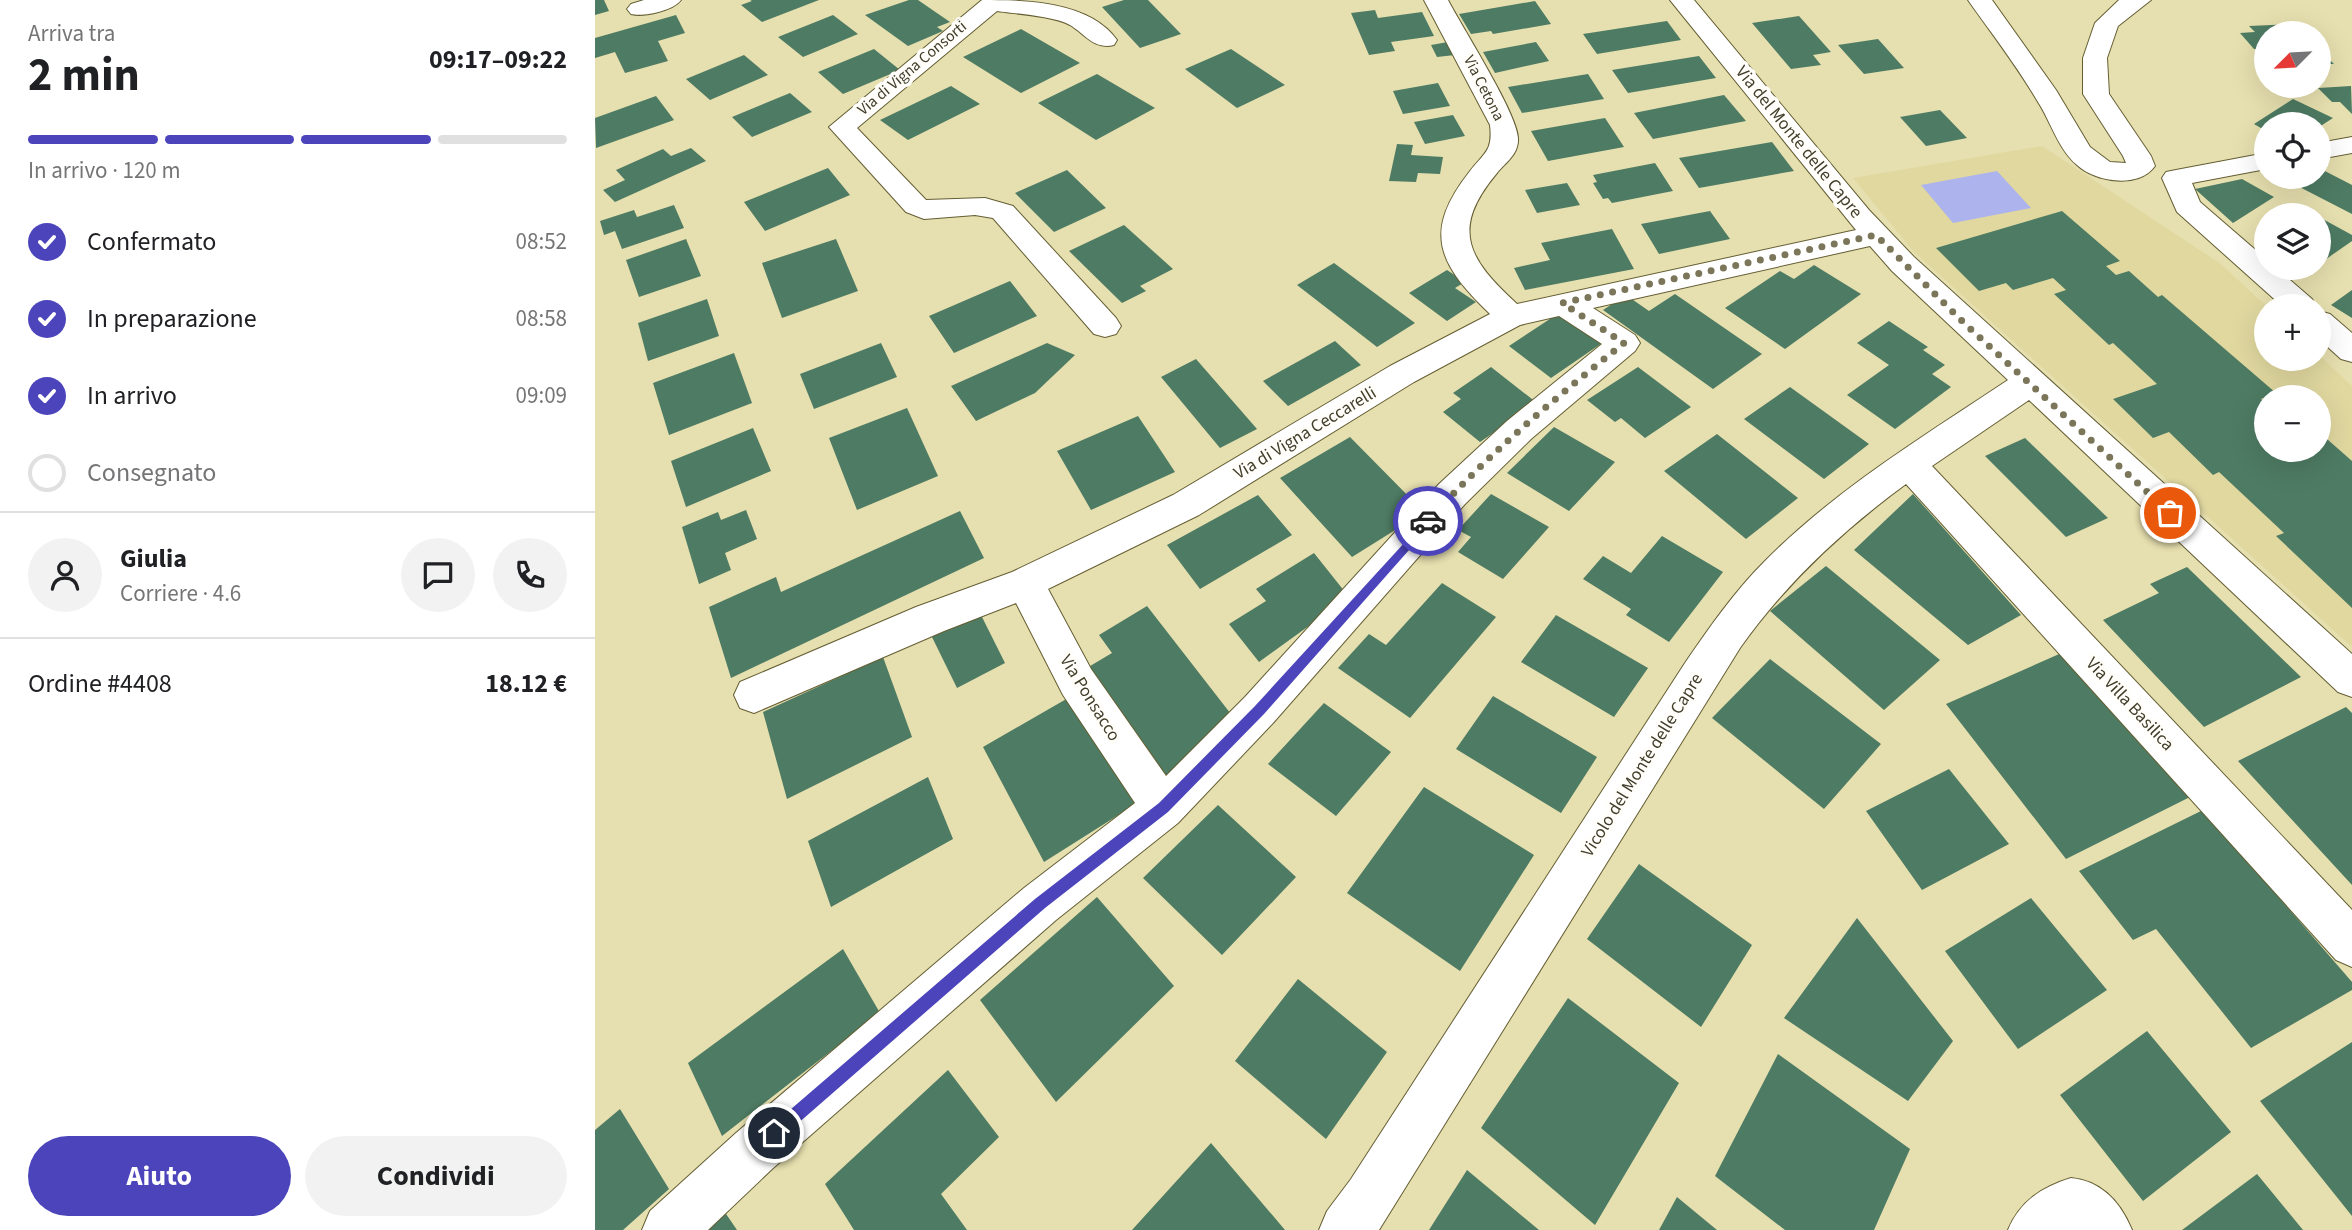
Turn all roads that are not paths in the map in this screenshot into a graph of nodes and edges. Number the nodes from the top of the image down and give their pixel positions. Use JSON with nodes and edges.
{"nodes":[{"id":1,"x":669,"y":0,"type":"edge"},
{"id":2,"x":1436,"y":0,"type":"edge"},
{"id":3,"x":1682,"y":0,"type":"edge"},
{"id":4,"x":1980,"y":0,"type":"edge"},
{"id":5,"x":2139,"y":0,"type":"edge"},
{"id":6,"x":995,"y":1,"type":"edge"},
{"id":7,"x":639,"y":9,"type":"dead end"},
{"id":8,"x":1105,"y":40,"type":"dead end"},
{"id":9,"x":2352,"y":145,"type":"edge"},
{"id":10,"x":2331,"y":149,"type":"edge"},
{"id":11,"x":2254,"y":163,"type":"edge"},
{"id":12,"x":1876,"y":235,"type":"junction"},
{"id":13,"x":2287,"y":294,"type":"edge"},
{"id":14,"x":1562,"y":303,"type":"junction"},
{"id":15,"x":1511,"y":316,"type":"junction"},
{"id":16,"x":1105,"y":326,"type":"dead end"},
{"id":17,"x":2331,"y":333,"type":"edge"},
{"id":18,"x":2352,"y":351,"type":"edge"},
{"id":19,"x":2029,"y":383,"type":"junction"},
{"id":20,"x":1909,"y":464,"type":"junction"},
{"id":21,"x":1025,"y":583,"type":"junction"},
{"id":22,"x":2352,"y":679,"type":"edge"},
{"id":23,"x":754,"y":695,"type":"dead end"},
{"id":24,"x":1163,"y":808,"type":"junction"},
{"id":25,"x":2352,"y":944,"type":"edge"},
{"id":26,"x":669,"y":1230,"type":"edge"},
{"id":27,"x":1346,"y":1230,"type":"edge"},
{"id":28,"x":2035,"y":1230,"type":"edge"},
{"id":29,"x":2105,"y":1230,"type":"edge"}],
"edges":[{"from":1,"to":7,"type":"street"},
{"from":2,"to":15,"type":"street","name":"Via Cetona"},
{"from":3,"to":12,"type":"street","name":"Via del Monte delle Capre"},
{"from":4,"to":5,"type":"street"},
{"from":6,"to":8,"type":"street"},
{"from":6,"to":16,"type":"street","name":"Via di Vigna Consorti"},
{"from":9,"to":10,"type":"street"},
{"from":11,"to":13,"type":"street"},
{"from":12,"to":14,"type":"street","name":"Via di Vigna Ceccarelli"},
{"from":12,"to":19,"type":"street","name":"Via del Monte delle Capre"},
{"from":14,"to":15,"type":"street","name":"Via di Vigna Ceccarelli"},
{"from":14,"to":24,"type":"street"},
{"from":15,"to":21,"type":"street","name":"Via di Vigna Ceccarelli"},
{"from":17,"to":18,"type":"street"},
{"from":19,"to":20,"type":"street","name":"Vicolo del Monte delle Capre"},
{"from":19,"to":22,"type":"street","name":"Via del Monte delle Capre"},
{"from":20,"to":25,"type":"street","name":"Via Villa Basilica"},
{"from":20,"to":27,"type":"street","name":"Vicolo del Monte delle Capre"},
{"from":21,"to":23,"type":"street","name":"Via di Vigna Ceccarelli"},
{"from":21,"to":24,"type":"street","name":"Via Ponsacco"},
{"from":24,"to":26,"type":"street"},
{"from":28,"to":29,"type":"street"}]}
